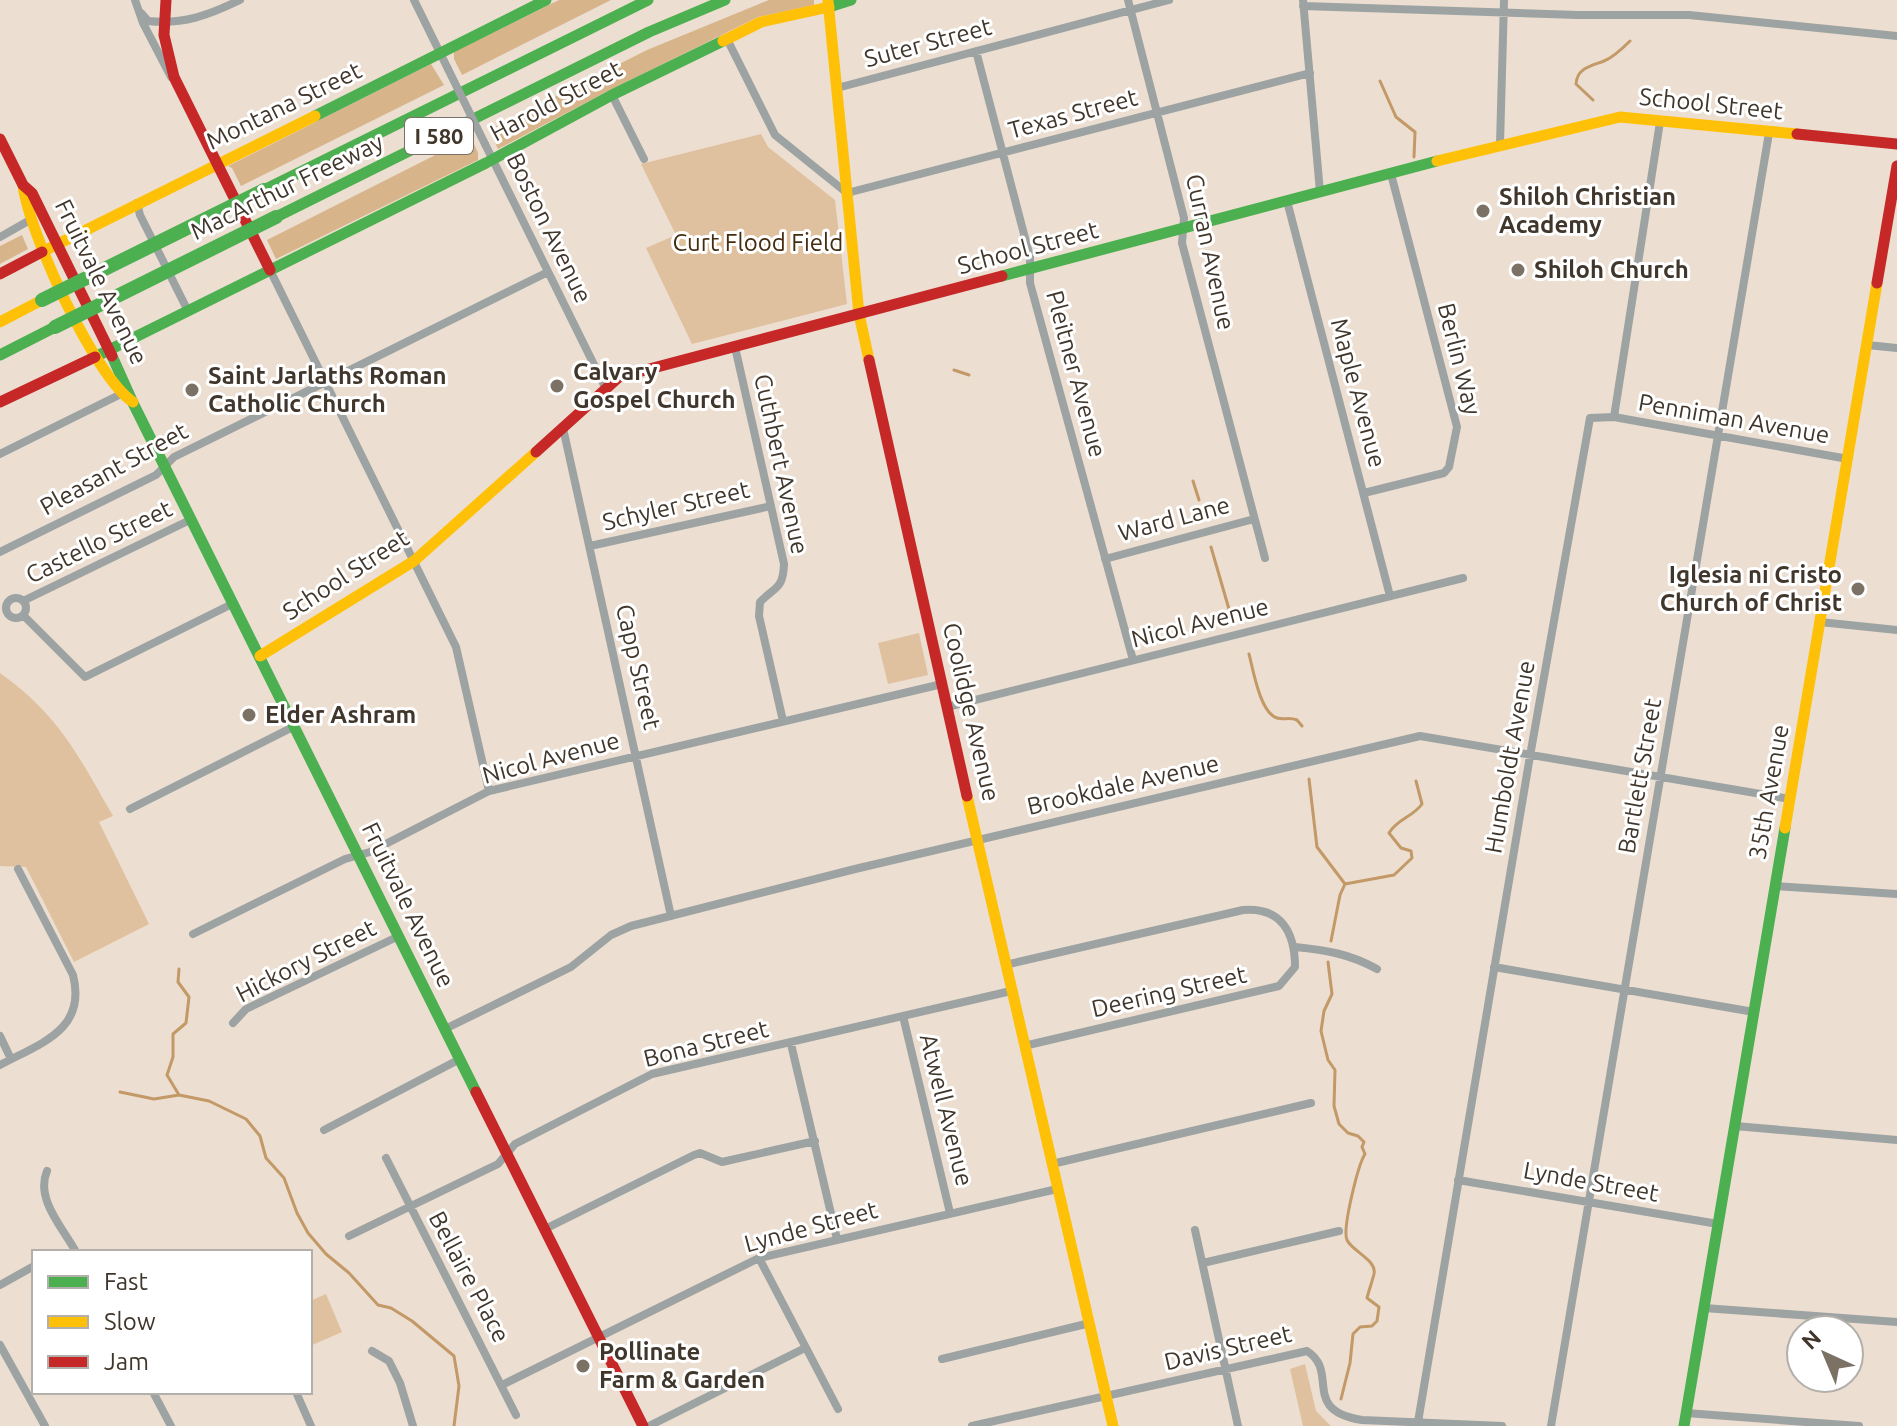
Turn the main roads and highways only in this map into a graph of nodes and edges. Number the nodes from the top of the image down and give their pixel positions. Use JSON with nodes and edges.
{"nodes":[{"id":1,"x":166,"y":0,"type":"edge"},
{"id":2,"x":546,"y":0,"type":"edge"},
{"id":3,"x":648,"y":0,"type":"edge"},
{"id":4,"x":725,"y":0,"type":"edge"},
{"id":5,"x":851,"y":0,"type":"edge"},
{"id":6,"x":828,"y":3,"type":"edge"},
{"id":7,"x":0,"y":139,"type":"edge"},
{"id":8,"x":1897,"y":144,"type":"edge"},
{"id":9,"x":216,"y":164,"type":"junction"},
{"id":10,"x":7,"y":165,"type":"edge"},
{"id":11,"x":1897,"y":166,"type":"edge"},
{"id":12,"x":23,"y":185,"type":"junction"},
{"id":13,"x":1893,"y":209,"type":"edge"},
{"id":14,"x":30,"y":220,"type":"junction"},
{"id":15,"x":48,"y":226,"type":"junction"},
{"id":16,"x":57,"y":244,"type":"junction"},
{"id":17,"x":42,"y":252,"type":"junction"},
{"id":18,"x":270,"y":270,"type":"junction"},
{"id":19,"x":0,"y":274,"type":"edge"},
{"id":20,"x":859,"y":314,"type":"junction"},
{"id":21,"x":0,"y":322,"type":"edge"},
{"id":22,"x":110,"y":349,"type":"junction"},
{"id":23,"x":0,"y":355,"type":"edge"},
{"id":24,"x":95,"y":357,"type":"junction"},
{"id":25,"x":127,"y":398,"type":"junction"},
{"id":26,"x":0,"y":402,"type":"edge"},
{"id":27,"x":260,"y":656,"type":"junction"},
{"id":28,"x":1685,"y":1420,"type":"edge"},
{"id":29,"x":646,"y":1426,"type":"edge"},
{"id":30,"x":1113,"y":1426,"type":"edge"}],
"edges":[{"from":1,"to":9,"type":"main road"},
{"from":2,"to":9,"type":"main road","name":"Montana Street"},
{"from":3,"to":21,"type":"main road","name":"MacArthur Freeway","number":"I 580","bridge":true},
{"from":4,"to":23,"type":"main road","name":"MacArthur Freeway","number":"I 580","bridge":true},
{"from":5,"to":6,"type":"main road","name":"Harold Street"},
{"from":6,"to":18,"type":"main road","name":"Harold Street"},
{"from":6,"to":20,"type":"main road","name":"Coolidge Avenue"},
{"from":7,"to":10,"type":"main road","name":"Fruitvale Avenue"},
{"from":8,"to":20,"type":"main road","name":"School Street"},
{"from":9,"to":16,"type":"main road","name":"Montana Street"},
{"from":9,"to":18,"type":"main road"},
{"from":10,"to":12,"type":"main road","name":"Fruitvale Avenue"},
{"from":11,"to":13,"type":"main road","name":"35th Avenue"},
{"from":12,"to":14,"type":"main road","name":"Fruitvale Avenue"},
{"from":12,"to":15,"type":"main road","name":"Fruitvale Avenue"},
{"from":13,"to":28,"type":"main road","name":"35th Avenue"},
{"from":14,"to":15,"type":"main road"},
{"from":14,"to":17,"type":"main road","name":"Fruitvale Avenue"},
{"from":15,"to":16,"type":"main road","name":"Fruitvale Avenue"},
{"from":16,"to":17,"type":"main road","name":"Montana Street"},
{"from":16,"to":22,"type":"main road","name":"Fruitvale Avenue"},
{"from":17,"to":19,"type":"main road","name":"Montana Street"},
{"from":17,"to":24,"type":"main road","name":"Fruitvale Avenue"},
{"from":18,"to":22,"type":"main road","name":"Harold Street"},
{"from":20,"to":27,"type":"main road","name":"School Street"},
{"from":20,"to":30,"type":"main road","name":"Coolidge Avenue"},
{"from":22,"to":24,"type":"main road","name":"Harold Street"},
{"from":22,"to":25,"type":"main road","name":"Fruitvale Avenue"},
{"from":24,"to":25,"type":"main road","name":"Fruitvale Avenue"},
{"from":24,"to":26,"type":"main road","name":"Harold Street"},
{"from":25,"to":27,"type":"main road","name":"Fruitvale Avenue"},
{"from":27,"to":29,"type":"main road","name":"Fruitvale Avenue"}]}
